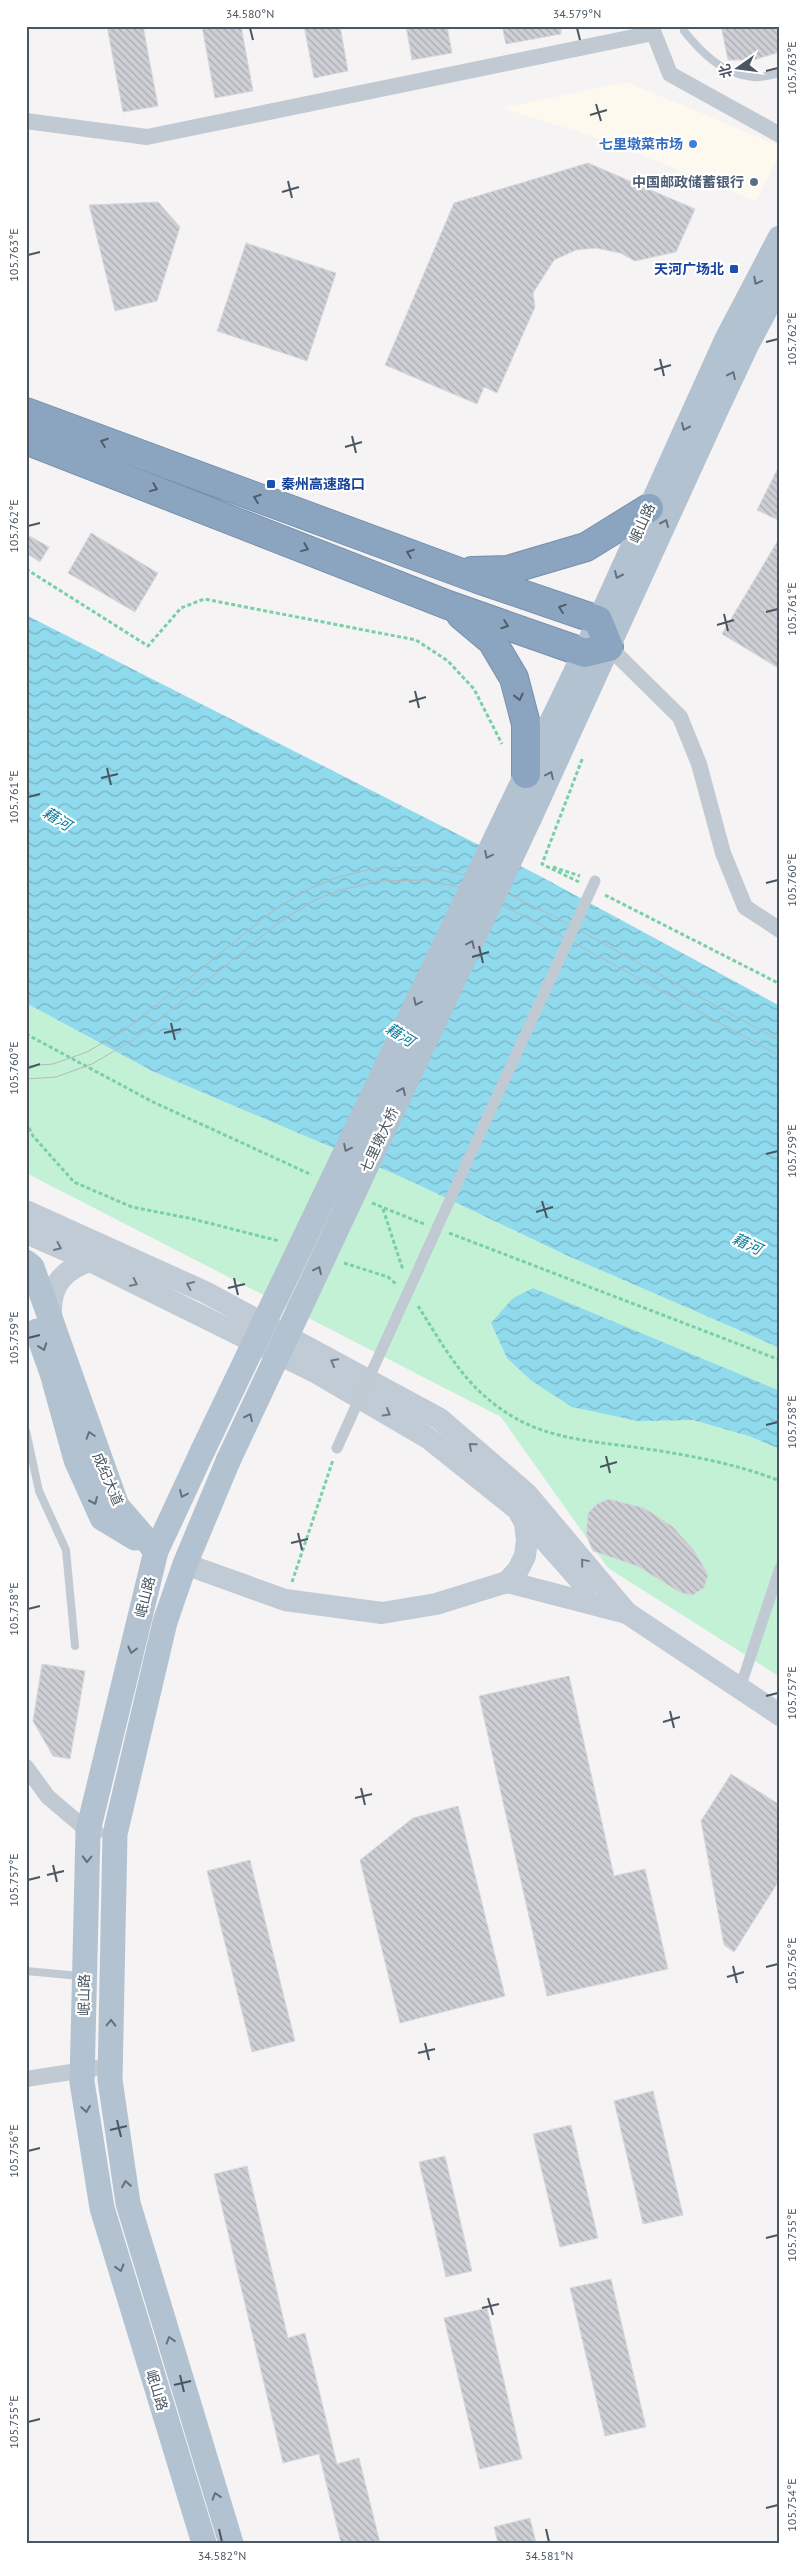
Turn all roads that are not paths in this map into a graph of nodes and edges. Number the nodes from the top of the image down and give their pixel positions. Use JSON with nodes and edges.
{"nodes":[{"id":1,"x":652,"y":30,"type":"edge"},
{"id":2,"x":684,"y":31,"type":"dead end"},
{"id":3,"x":780,"y":73,"type":"edge"},
{"id":4,"x":26,"y":121,"type":"edge"},
{"id":5,"x":780,"y":135,"type":"edge"},
{"id":6,"x":780,"y":238,"type":"edge"},
{"id":7,"x":780,"y":282,"type":"edge"},
{"id":8,"x":26,"y":412,"type":"edge"},
{"id":9,"x":26,"y":440,"type":"edge"},
{"id":10,"x":649,"y":508,"type":"junction"},
{"id":11,"x":460,"y":572,"type":"junction"},
{"id":12,"x":448,"y":605,"type":"junction"},
{"id":13,"x":598,"y":620,"type":"junction"},
{"id":14,"x":597,"y":650,"type":"junction"},
{"id":15,"x":526,"y":774,"type":"junction"},
{"id":16,"x":519,"y":815,"type":"junction"},
{"id":17,"x":592,"y":886,"type":"road end"},
{"id":18,"x":780,"y":930,"type":"edge"},
{"id":19,"x":26,"y":1210,"type":"edge"},
{"id":20,"x":26,"y":1232,"type":"edge"},
{"id":21,"x":90,"y":1261,"type":"junction"},
{"id":22,"x":26,"y":1262,"type":"edge"},
{"id":23,"x":26,"y":1301,"type":"edge"},
{"id":24,"x":52,"y":1322,"type":"junction"},
{"id":25,"x":26,"y":1431,"type":"edge"},
{"id":26,"x":337,"y":1448,"type":"road end"},
{"id":27,"x":203,"y":1450,"type":"joint"},
{"id":28,"x":228,"y":1461,"type":"joint"},
{"id":29,"x":517,"y":1509,"type":"junction"},
{"id":30,"x":156,"y":1551,"type":"junction"},
{"id":31,"x":185,"y":1564,"type":"junction"},
{"id":32,"x":780,"y":1568,"type":"edge"},
{"id":33,"x":507,"y":1582,"type":"junction"},
{"id":34,"x":603,"y":1607,"type":"junction"},
{"id":35,"x":627,"y":1613,"type":"junction"},
{"id":36,"x":75,"y":1646,"type":"dead end"},
{"id":37,"x":740,"y":1688,"type":"junction"},
{"id":38,"x":780,"y":1715,"type":"edge"},
{"id":39,"x":26,"y":1767,"type":"edge"},
{"id":40,"x":88,"y":1831,"type":"junction"},
{"id":41,"x":115,"y":1834,"type":"junction"},
{"id":42,"x":26,"y":1970,"type":"edge"},
{"id":43,"x":85,"y":1976,"type":"junction"},
{"id":44,"x":110,"y":2066,"type":"junction"},
{"id":45,"x":82,"y":2070,"type":"junction"},
{"id":46,"x":26,"y":2079,"type":"edge"},
{"id":47,"x":204,"y":2543,"type":"edge"},
{"id":48,"x":230,"y":2543,"type":"edge"}],
"edges":[{"from":1,"to":4,"type":"street"},
{"from":1,"to":5,"type":"street"},
{"from":2,"to":3,"type":"lane"},
{"from":6,"to":10,"type":"main road","name":"岷山路","one_way":true},
{"from":14,"to":7,"type":"main road","name":"岷山路","one_way":true},
{"from":11,"to":8,"type":"highway","one_way":true},
{"from":9,"to":12,"type":"highway","one_way":true},
{"from":10,"to":11,"type":"highway"},
{"from":10,"to":13,"type":"main road","name":"岷山路","one_way":true},
{"from":13,"to":11,"type":"highway","one_way":true},
{"from":12,"to":14,"type":"highway","one_way":true},
{"from":12,"to":15,"type":"highway","one_way":true},
{"from":13,"to":14,"type":"highway"},
{"from":14,"to":15,"type":"main road","name":"岷山路"},
{"from":16,"to":14,"type":"main road","name":"岷山路","one_way":true},
{"from":14,"to":18,"type":"street"},
{"from":15,"to":16,"type":"main road","name":"岷山路"},
{"from":16,"to":27,"type":"main road","name":"七里墩大桥","one_way":true,"bridge":true},
{"from":28,"to":16,"type":"main road","name":"七里墩大桥","one_way":true,"bridge":true},
{"from":17,"to":26,"type":"street","bridge":true},
{"from":35,"to":19,"type":"main road","one_way":true},
{"from":20,"to":21,"type":"main road","one_way":true},
{"from":21,"to":24,"type":"main road"},
{"from":21,"to":29,"type":"main road","one_way":true},
{"from":22,"to":24,"type":"main road","name":"成纪大道"},
{"from":23,"to":30,"type":"main road","name":"成纪大道","one_way":true},
{"from":30,"to":24,"type":"main road","name":"成纪大道","one_way":true},
{"from":25,"to":36,"type":"lane"},
{"from":27,"to":30,"type":"main road","name":"岷山路","one_way":true},
{"from":28,"to":31,"type":"main road","name":"岷山路"},
{"from":29,"to":33,"type":"main road"},
{"from":29,"to":34,"type":"main road"},
{"from":30,"to":40,"type":"main road","name":"岷山路","one_way":true},
{"from":31,"to":33,"type":"main road"},
{"from":31,"to":41,"type":"main road","name":"岷山路"},
{"from":32,"to":37,"type":"street"},
{"from":33,"to":34,"type":"main road"},
{"from":34,"to":35,"type":"main road"},
{"from":35,"to":37,"type":"main road"},
{"from":37,"to":38,"type":"main road"},
{"from":39,"to":40,"type":"street"},
{"from":40,"to":41,"type":"street"},
{"from":40,"to":43,"type":"main road","name":"岷山路","one_way":true},
{"from":44,"to":41,"type":"main road","name":"岷山路","one_way":true},
{"from":42,"to":43,"type":"lane"},
{"from":43,"to":45,"type":"main road","name":"岷山路"},
{"from":44,"to":45,"type":"street"},
{"from":48,"to":44,"type":"main road","name":"岷山路","one_way":true},
{"from":45,"to":46,"type":"street"},
{"from":45,"to":47,"type":"main road","name":"岷山路","one_way":true}]}
